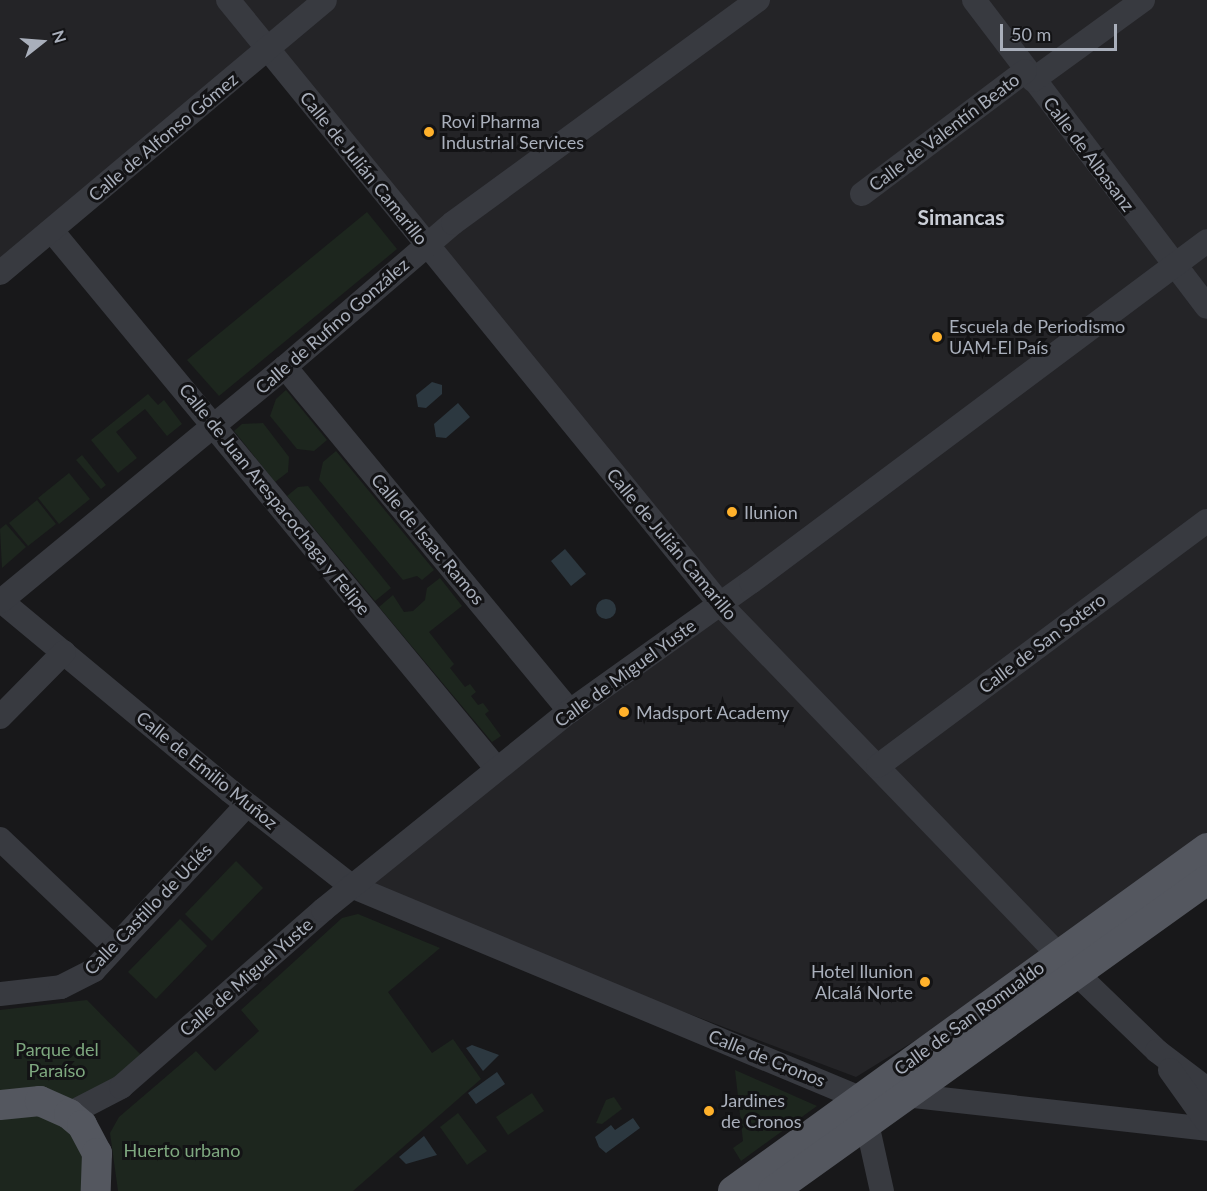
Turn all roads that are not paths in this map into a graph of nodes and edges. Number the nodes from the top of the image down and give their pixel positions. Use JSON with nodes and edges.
{"nodes":[{"id":1,"x":228,"y":0,"type":"edge"},
{"id":2,"x":325,"y":0,"type":"edge"},
{"id":3,"x":758,"y":0,"type":"edge"},
{"id":4,"x":974,"y":0,"type":"edge"},
{"id":5,"x":1143,"y":0,"type":"edge"},
{"id":6,"x":268,"y":47,"type":"junction"},
{"id":7,"x":1029,"y":75,"type":"junction"},
{"id":8,"x":862,"y":194,"type":"dead end"},
{"id":9,"x":52,"y":231,"type":"junction"},
{"id":10,"x":1207,"y":241,"type":"edge"},
{"id":11,"x":426,"y":246,"type":"junction"},
{"id":12,"x":1173,"y":265,"type":"junction"},
{"id":13,"x":0,"y":273,"type":"edge"},
{"id":14,"x":1207,"y":307,"type":"edge"},
{"id":15,"x":285,"y":367,"type":"junction"},
{"id":16,"x":215,"y":426,"type":"junction"},
{"id":17,"x":1207,"y":521,"type":"edge"},
{"id":18,"x":1,"y":600,"type":"edge"},
{"id":19,"x":720,"y":604,"type":"junction"},
{"id":20,"x":64,"y":652,"type":"junction"},
{"id":21,"x":570,"y":711,"type":"junction"},
{"id":22,"x":0,"y":717,"type":"edge"},
{"id":23,"x":878,"y":766,"type":"junction"},
{"id":24,"x":497,"y":769,"type":"junction"},
{"id":25,"x":247,"y":805,"type":"junction"},
{"id":26,"x":0,"y":839,"type":"edge"},
{"id":27,"x":1207,"y":848,"type":"edge"},
{"id":28,"x":1207,"y":880,"type":"edge"},
{"id":29,"x":351,"y":886,"type":"junction"},
{"id":30,"x":114,"y":947,"type":"junction"},
{"id":31,"x":1067,"y":963,"type":"junction"},
{"id":32,"x":0,"y":994,"type":"edge"},
{"id":33,"x":1156,"y":1051,"type":"junction"},
{"id":34,"x":121,"y":1087,"type":"junction"},
{"id":35,"x":1207,"y":1089,"type":"edge"},
{"id":36,"x":905,"y":1095,"type":"junction"},
{"id":37,"x":0,"y":1105,"type":"edge"},
{"id":38,"x":864,"y":1110,"type":"junction"},
{"id":39,"x":69,"y":1114,"type":"junction"},
{"id":40,"x":1207,"y":1122,"type":"edge"},
{"id":41,"x":1207,"y":1129,"type":"edge"},
{"id":42,"x":91,"y":1139,"type":"junction"},
{"id":43,"x":96,"y":1191,"type":"edge"},
{"id":44,"x":733,"y":1191,"type":"edge"},
{"id":45,"x":773,"y":1191,"type":"edge"},
{"id":46,"x":882,"y":1191,"type":"edge"}],
"edges":[{"from":1,"to":6,"type":"street","name":"Calle de Julián Camarillo"},
{"from":2,"to":6,"type":"street","name":"Calle de Alfonso Gómez"},
{"from":3,"to":11,"type":"street","name":"Calle de Rufino González"},
{"from":4,"to":7,"type":"street","name":"Calle de Albasanz"},
{"from":5,"to":7,"type":"street","name":"Calle de Valentín Beato"},
{"from":6,"to":9,"type":"street","name":"Calle de Alfonso Gómez"},
{"from":6,"to":11,"type":"street","name":"Calle de Julián Camarillo"},
{"from":7,"to":8,"type":"street","name":"Calle de Valentín Beato"},
{"from":7,"to":12,"type":"street","name":"Calle de Albasanz"},
{"from":9,"to":13,"type":"street","name":"Calle de Alfonso Gómez"},
{"from":9,"to":16,"type":"street","name":"Calle de Juan Arespacochaga y Felipe"},
{"from":10,"to":12,"type":"street","name":"Calle de Miguel Yuste"},
{"from":11,"to":15,"type":"street","name":"Calle de Rufino González"},
{"from":11,"to":19,"type":"street","name":"Calle de Julián Camarillo"},
{"from":12,"to":14,"type":"street","name":"Calle de Albasanz"},
{"from":12,"to":19,"type":"street","name":"Calle de Miguel Yuste"},
{"from":15,"to":16,"type":"street","name":"Calle de Rufino González"},
{"from":15,"to":21,"type":"street","name":"Calle de Isaac Ramos"},
{"from":16,"to":18,"type":"street","name":"Calle de Rufino González"},
{"from":16,"to":24,"type":"street","name":"Calle de Juan Arespacochaga y Felipe"},
{"from":17,"to":23,"type":"street","name":"Calle de San Sotero"},
{"from":18,"to":20,"type":"street","name":"Calle de Emilio Muñoz"},
{"from":19,"to":21,"type":"street","name":"Calle de Miguel Yuste"},
{"from":19,"to":23,"type":"street","name":"Calle de Julián Camarillo"},
{"from":20,"to":22,"type":"street"},
{"from":20,"to":25,"type":"street","name":"Calle de Emilio Muñoz"},
{"from":21,"to":24,"type":"street","name":"Calle de Miguel Yuste"},
{"from":23,"to":31,"type":"street","name":"Calle de Julián Camarillo"},
{"from":24,"to":29,"type":"street","name":"Calle de Miguel Yuste"},
{"from":25,"to":29,"type":"street","name":"Calle de Emilio Muñoz"},
{"from":25,"to":30,"type":"street","name":"Calle Castillo de Uclés"},
{"from":26,"to":30,"type":"street"},
{"from":27,"to":31,"type":"main road","name":"Calle de San Romualdo"},
{"from":28,"to":31,"type":"main road","name":"Calle de San Romualdo"},
{"from":29,"to":34,"type":"street","name":"Calle de Miguel Yuste"},
{"from":29,"to":38,"type":"street","name":"Calle de Cronos"},
{"from":30,"to":32,"type":"street","name":"Calle Castillo de Uclés"},
{"from":31,"to":33,"type":"street","name":"Calle de Julián Camarillo"},
{"from":31,"to":36,"type":"main road","name":"Calle de San Romualdo"},
{"from":31,"to":38,"type":"main road","name":"Calle de San Romualdo"},
{"from":33,"to":35,"type":"street","name":"Calle de Julián Camarillo"},
{"from":33,"to":40,"type":"street","name":"Calle de Julián Camarillo"},
{"from":34,"to":39,"type":"street","name":"Calle de Miguel Yuste"},
{"from":34,"to":42,"type":"street","name":"Calle de Miguel Yuste"},
{"from":36,"to":38,"type":"main road","name":"Calle de San Romualdo"},
{"from":36,"to":41,"type":"street"},
{"from":37,"to":39,"type":"main road"},
{"from":38,"to":44,"type":"main road","name":"Calle de San Romualdo"},
{"from":38,"to":45,"type":"main road","name":"Calle de San Romualdo"},
{"from":38,"to":46,"type":"street"},
{"from":39,"to":42,"type":"main road"},
{"from":42,"to":43,"type":"main road"}]}
